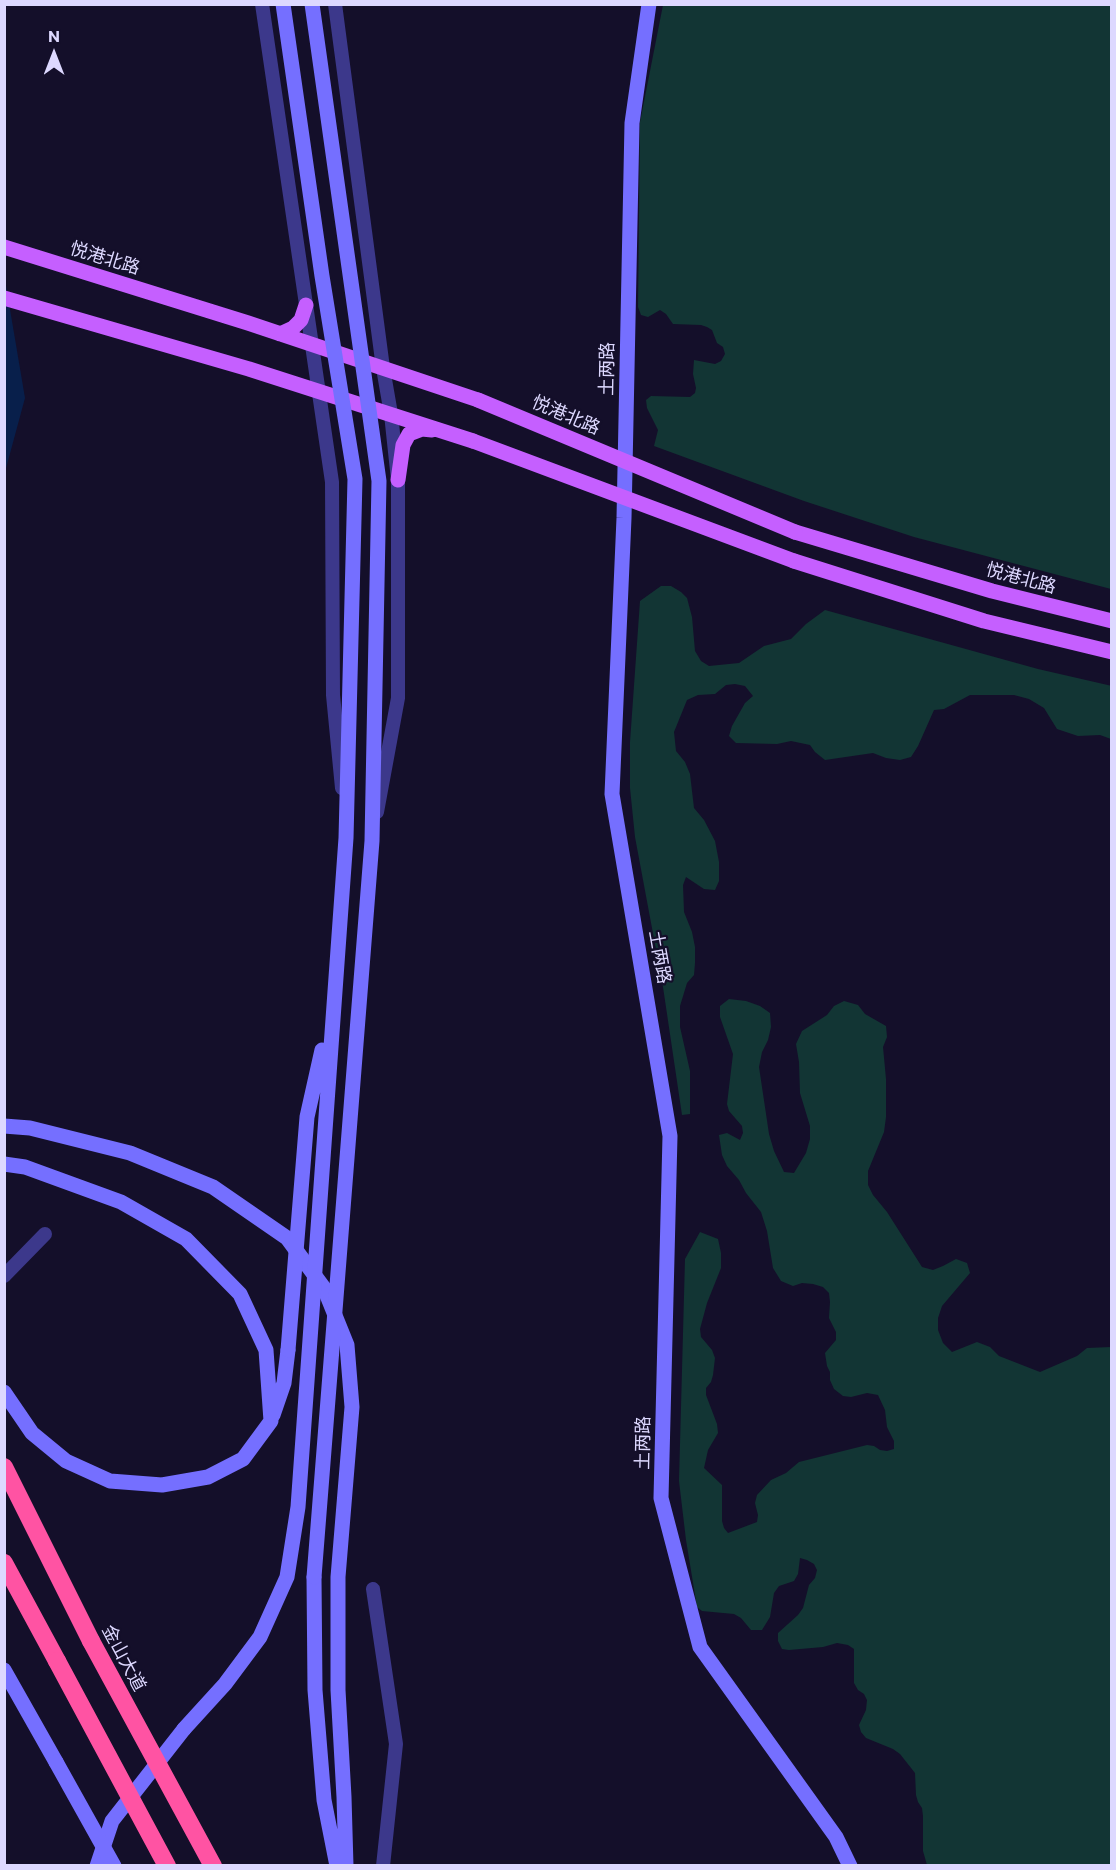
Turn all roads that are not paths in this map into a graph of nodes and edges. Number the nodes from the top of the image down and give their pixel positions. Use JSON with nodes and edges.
{"nodes":[{"id":1,"x":262,"y":4,"type":"edge"},
{"id":2,"x":283,"y":4,"type":"edge"},
{"id":3,"x":312,"y":4,"type":"edge"},
{"id":4,"x":335,"y":4,"type":"edge"},
{"id":5,"x":649,"y":4,"type":"edge"},
{"id":6,"x":4,"y":246,"type":"edge"},
{"id":7,"x":4,"y":298,"type":"edge"},
{"id":8,"x":306,"y":305,"type":"junction"},
{"id":9,"x":280,"y":334,"type":"junction"},
{"id":10,"x":312,"y":344,"type":"junction"},
{"id":11,"x":383,"y":368,"type":"junction"},
{"id":12,"x":319,"y":391,"type":"junction"},
{"id":13,"x":391,"y":414,"type":"junction"},
{"id":14,"x":439,"y":430,"type":"junction"},
{"id":15,"x":398,"y":480,"type":"junction"},
{"id":16,"x":1112,"y":621,"type":"edge"},
{"id":17,"x":1112,"y":652,"type":"edge"},
{"id":18,"x":346,"y":838,"type":"junction"},
{"id":19,"x":372,"y":841,"type":"junction"},
{"id":20,"x":333,"y":1000,"type":"junction"},
{"id":21,"x":4,"y":1126,"type":"edge"},
{"id":22,"x":4,"y":1164,"type":"edge"},
{"id":23,"x":45,"y":1234,"type":"dead end"},
{"id":24,"x":4,"y":1276,"type":"edge"},
{"id":25,"x":4,"y":1392,"type":"edge"},
{"id":26,"x":271,"y":1421,"type":"junction"},
{"id":27,"x":4,"y":1467,"type":"edge"},
{"id":28,"x":4,"y":1563,"type":"edge"},
{"id":29,"x":373,"y":1589,"type":"dead end"},
{"id":30,"x":4,"y":1670,"type":"edge"},
{"id":31,"x":96,"y":1866,"type":"edge"},
{"id":32,"x":114,"y":1866,"type":"edge"},
{"id":33,"x":166,"y":1866,"type":"edge"},
{"id":34,"x":213,"y":1866,"type":"edge"},
{"id":35,"x":338,"y":1866,"type":"edge"},
{"id":36,"x":346,"y":1866,"type":"edge"},
{"id":37,"x":382,"y":1866,"type":"edge"},
{"id":38,"x":850,"y":1866,"type":"edge"}],
"edges":[{"from":1,"to":8,"type":"street"},
{"from":2,"to":18,"type":"main road","bridge":true},
{"from":3,"to":19,"type":"main road","bridge":true},
{"from":4,"to":11,"type":"street"},
{"from":5,"to":38,"type":"main road","name":"土两路"},
{"from":6,"to":9,"type":"main road","name":"悦港北路"},
{"from":7,"to":12,"type":"main road"},
{"from":8,"to":9,"type":"main road"},
{"from":8,"to":10,"type":"street"},
{"from":9,"to":10,"type":"main road","name":"悦港北路"},
{"from":10,"to":11,"type":"main road","name":"悦港北路"},
{"from":10,"to":12,"type":"street"},
{"from":11,"to":13,"type":"street"},
{"from":11,"to":16,"type":"main road","name":"悦港北路","bridge":true},
{"from":12,"to":13,"type":"main road"},
{"from":12,"to":18,"type":"street","bridge":true},
{"from":13,"to":14,"type":"main road"},
{"from":13,"to":15,"type":"street"},
{"from":14,"to":15,"type":"main road"},
{"from":14,"to":17,"type":"main road","bridge":true},
{"from":15,"to":19,"type":"street","bridge":true},
{"from":18,"to":20,"type":"main road","bridge":true},
{"from":19,"to":35,"type":"main road","bridge":true},
{"from":20,"to":26,"type":"main road","bridge":true},
{"from":20,"to":31,"type":"main road","bridge":true},
{"from":21,"to":36,"type":"main road","bridge":true},
{"from":22,"to":26,"type":"main road"},
{"from":23,"to":24,"type":"street"},
{"from":25,"to":26,"type":"main road"},
{"from":27,"to":34,"type":"highway","name":"金山大道","bridge":true},
{"from":28,"to":33,"type":"highway","bridge":true},
{"from":29,"to":37,"type":"street"},
{"from":30,"to":32,"type":"main road","bridge":true}]}
